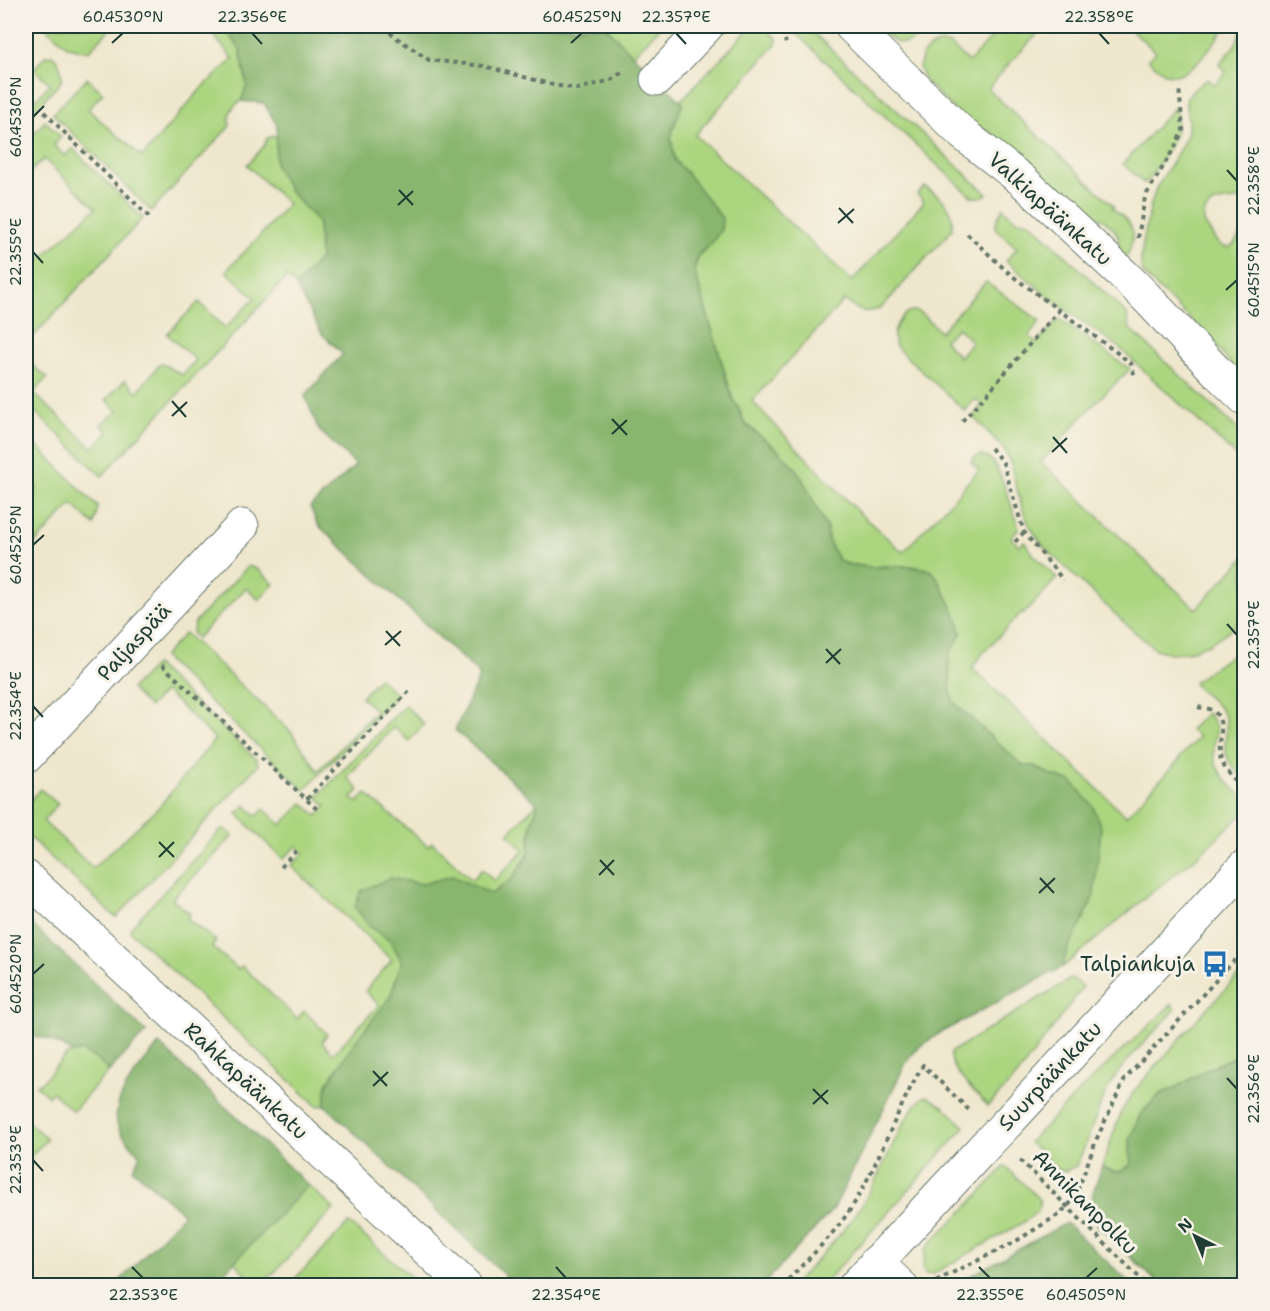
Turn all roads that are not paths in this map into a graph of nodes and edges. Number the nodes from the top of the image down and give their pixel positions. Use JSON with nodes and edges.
{"nodes":[{"id":1,"x":707,"y":26,"type":"edge"},
{"id":2,"x":851,"y":26,"type":"edge"},
{"id":3,"x":643,"y":73,"type":"road end"},
{"id":4,"x":1245,"y":398,"type":"edge"},
{"id":5,"x":242,"y":526,"type":"dead end"},
{"id":6,"x":26,"y":758,"type":"edge"},
{"id":7,"x":1245,"y":867,"type":"edge"},
{"id":8,"x":26,"y":877,"type":"edge"},
{"id":9,"x":866,"y":1274,"type":"edge"},
{"id":10,"x":466,"y":1286,"type":"edge"},
{"id":11,"x":901,"y":1286,"type":"edge"}],
"edges":[{"from":1,"to":3,"type":"street"},
{"from":2,"to":4,"type":"street","name":"Valkiapäänkatu"},
{"from":5,"to":6,"type":"street","name":"Paljaspää"},
{"from":7,"to":9,"type":"street","name":"Suurpäänkatu","bridge":true},
{"from":8,"to":10,"type":"street","name":"Rahkapäänkatu"},
{"from":9,"to":11,"type":"street"}]}
